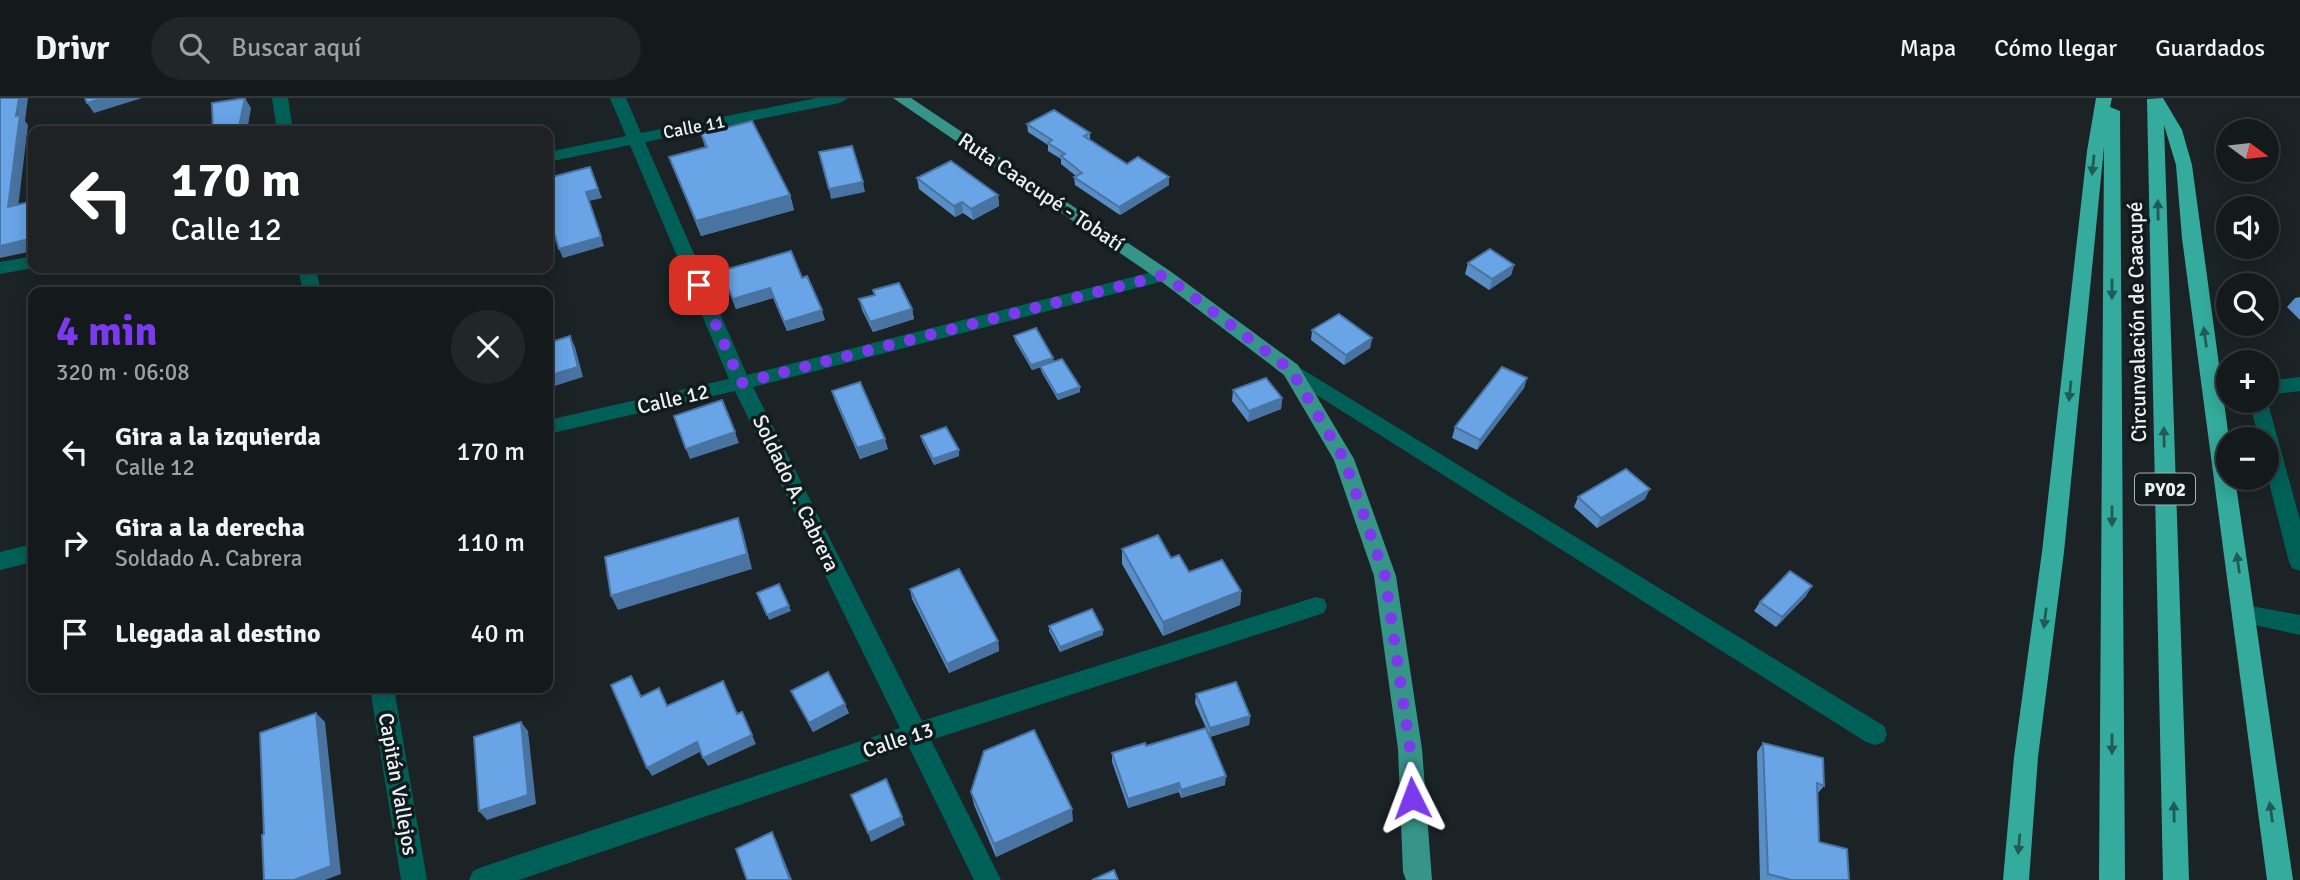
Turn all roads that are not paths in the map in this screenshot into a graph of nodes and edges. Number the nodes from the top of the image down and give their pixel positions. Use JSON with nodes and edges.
{"nodes":[{"id":1,"x":280,"y":98,"type":"edge"},
{"id":2,"x":618,"y":98,"type":"edge"},
{"id":3,"x":839,"y":98,"type":"edge"},
{"id":4,"x":901,"y":98,"type":"edge"},
{"id":5,"x":2104,"y":98,"type":"edge"},
{"id":6,"x":2112,"y":98,"type":"edge"},
{"id":7,"x":2155,"y":99,"type":"edge"},
{"id":8,"x":284,"y":126,"type":"edge"},
{"id":9,"x":636,"y":139,"type":"junction"},
{"id":10,"x":553,"y":156,"type":"edge"},
{"id":11,"x":28,"y":262,"type":"edge"},
{"id":12,"x":0,"y":268,"type":"edge"},
{"id":13,"x":1164,"y":275,"type":"junction"},
{"id":14,"x":1284,"y":365,"type":"junction"},
{"id":15,"x":741,"y":383,"type":"junction"},
{"id":16,"x":2284,"y":386,"type":"edge"},
{"id":17,"x":2300,"y":400,"type":"edge"},
{"id":18,"x":2262,"y":413,"type":"edge"},
{"id":19,"x":553,"y":426,"type":"edge"},
{"id":20,"x":28,"y":554,"type":"edge"},
{"id":21,"x":0,"y":561,"type":"edge"},
{"id":22,"x":2300,"y":562,"type":"edge"},
{"id":23,"x":1316,"y":606,"type":"dead end"},
{"id":24,"x":2245,"y":614,"type":"junction"},
{"id":25,"x":2300,"y":625,"type":"edge"},
{"id":26,"x":383,"y":693,"type":"edge"},
{"id":27,"x":916,"y":734,"type":"junction"},
{"id":28,"x":1875,"y":734,"type":"dead end"},
{"id":29,"x":414,"y":880,"type":"edge"},
{"id":30,"x":482,"y":880,"type":"edge"},
{"id":31,"x":988,"y":880,"type":"edge"},
{"id":32,"x":1419,"y":880,"type":"edge"},
{"id":33,"x":2016,"y":880,"type":"edge"},
{"id":34,"x":2112,"y":880,"type":"edge"},
{"id":35,"x":2176,"y":880,"type":"edge"},
{"id":36,"x":2280,"y":880,"type":"edge"}],
"edges":[{"from":1,"to":8,"type":"street"},
{"from":2,"to":9,"type":"street","name":"Soldado A. Cabrera"},
{"from":3,"to":9,"type":"street","name":"Calle 11"},
{"from":4,"to":13,"type":"main road","name":"Ruta Caacupé - Tobatí"},
{"from":5,"to":33,"type":"highway","one_way":true},
{"from":6,"to":34,"type":"highway","name":"Circunvalación de Caacupé","number":"PY02","one_way":true},
{"from":24,"to":7,"type":"highway","one_way":true},
{"from":35,"to":7,"type":"highway","name":"Circunvalación de Caacupé","number":"PY02","one_way":true},
{"from":9,"to":10,"type":"street","name":"Calle 11"},
{"from":9,"to":15,"type":"street","name":"Soldado A. Cabrera"},
{"from":11,"to":12,"type":"street"},
{"from":13,"to":14,"type":"main road","name":"Ruta Caacupé - Tobatí"},
{"from":13,"to":15,"type":"street","name":"Calle 12"},
{"from":14,"to":28,"type":"street"},
{"from":14,"to":32,"type":"main road","name":"Ruta Caacupé - Tobatí"},
{"from":15,"to":19,"type":"street","name":"Calle 12"},
{"from":15,"to":27,"type":"street","name":"Soldado A. Cabrera"},
{"from":16,"to":17,"type":"street"},
{"from":18,"to":22,"type":"street"},
{"from":20,"to":21,"type":"street"},
{"from":23,"to":27,"type":"street","name":"Calle 13"},
{"from":24,"to":25,"type":"street"},
{"from":36,"to":24,"type":"highway","one_way":true},
{"from":26,"to":29,"type":"street","name":"Capitán Vallejos"},
{"from":27,"to":30,"type":"street","name":"Calle 13"},
{"from":27,"to":31,"type":"street","name":"Soldado A. Cabrera"}]}
